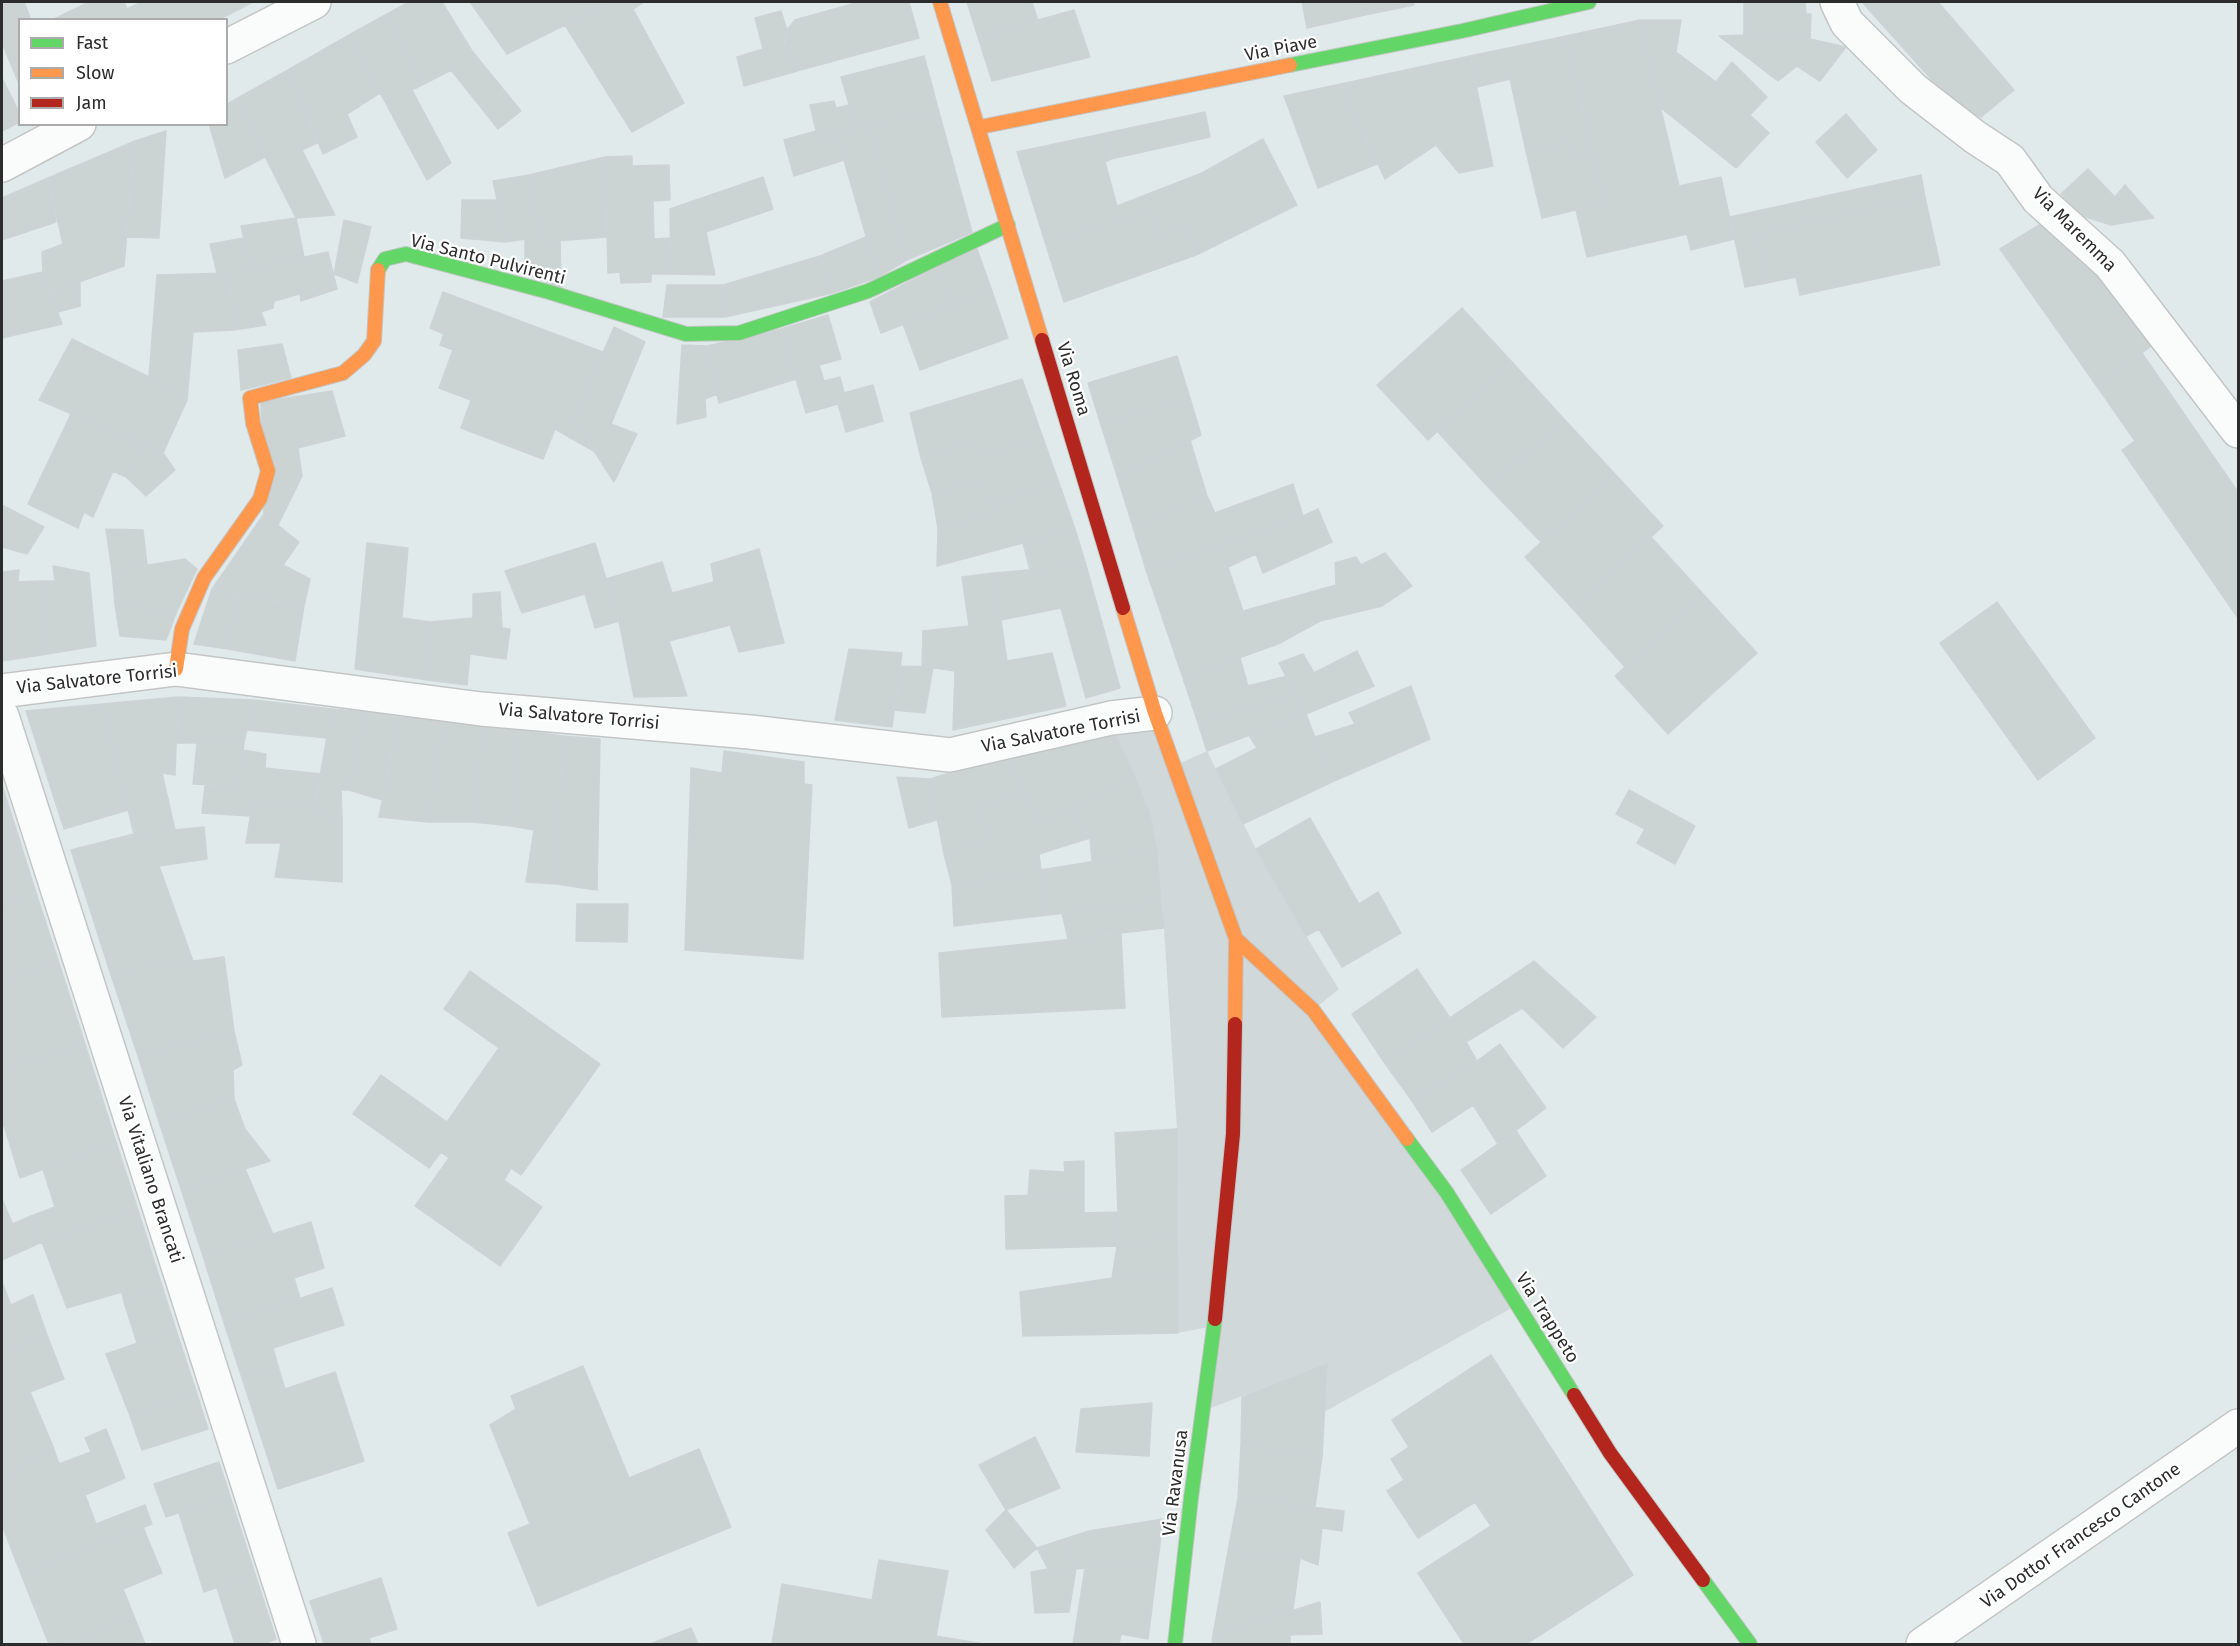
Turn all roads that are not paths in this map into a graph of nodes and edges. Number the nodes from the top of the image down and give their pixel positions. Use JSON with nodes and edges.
{"nodes":[{"id":1,"x":314,"y":2,"type":"edge"},
{"id":2,"x":940,"y":2,"type":"edge"},
{"id":3,"x":1589,"y":2,"type":"edge"},
{"id":4,"x":1837,"y":2,"type":"edge"},
{"id":5,"x":228,"y":46,"type":"edge"},
{"id":6,"x":75,"y":126,"type":"edge"},
{"id":7,"x":980,"y":127,"type":"junction"},
{"id":8,"x":2,"y":165,"type":"edge"},
{"id":9,"x":1008,"y":225,"type":"junction"},
{"id":10,"x":2238,"y":431,"type":"edge"},
{"id":11,"x":176,"y":669,"type":"junction"},
{"id":12,"x":2,"y":691,"type":"edge"},
{"id":13,"x":1155,"y":713,"type":"junction"},
{"id":14,"x":2,"y":716,"type":"edge"},
{"id":15,"x":1236,"y":939,"type":"junction"},
{"id":16,"x":2238,"y":1426,"type":"edge"},
{"id":17,"x":299,"y":1644,"type":"edge"},
{"id":18,"x":1175,"y":1644,"type":"edge"},
{"id":19,"x":1750,"y":1644,"type":"edge"},
{"id":20,"x":1923,"y":1644,"type":"edge"}],
"edges":[{"from":1,"to":5,"type":"street"},
{"from":2,"to":7,"type":"street","name":"Via Roma"},
{"from":3,"to":7,"type":"street","name":"Via Piave"},
{"from":4,"to":10,"type":"street","name":"Via Maremma"},
{"from":6,"to":8,"type":"street"},
{"from":7,"to":9,"type":"street","name":"Via Roma"},
{"from":9,"to":11,"type":"street","name":"Via Santo Pulvirenti"},
{"from":9,"to":13,"type":"street","name":"Via Roma"},
{"from":11,"to":12,"type":"street","name":"Via Salvatore Torrisi"},
{"from":11,"to":13,"type":"street","name":"Via Salvatore Torrisi"},
{"from":13,"to":15,"type":"street","name":"Via Roma"},
{"from":14,"to":17,"type":"street","name":"Via Vitaliano Brancati"},
{"from":15,"to":18,"type":"street","name":"Via Ravanusa"},
{"from":15,"to":19,"type":"street","name":"Via Trappeto"},
{"from":16,"to":20,"type":"street","name":"Via Dottor Francesco Cantone"}]}
